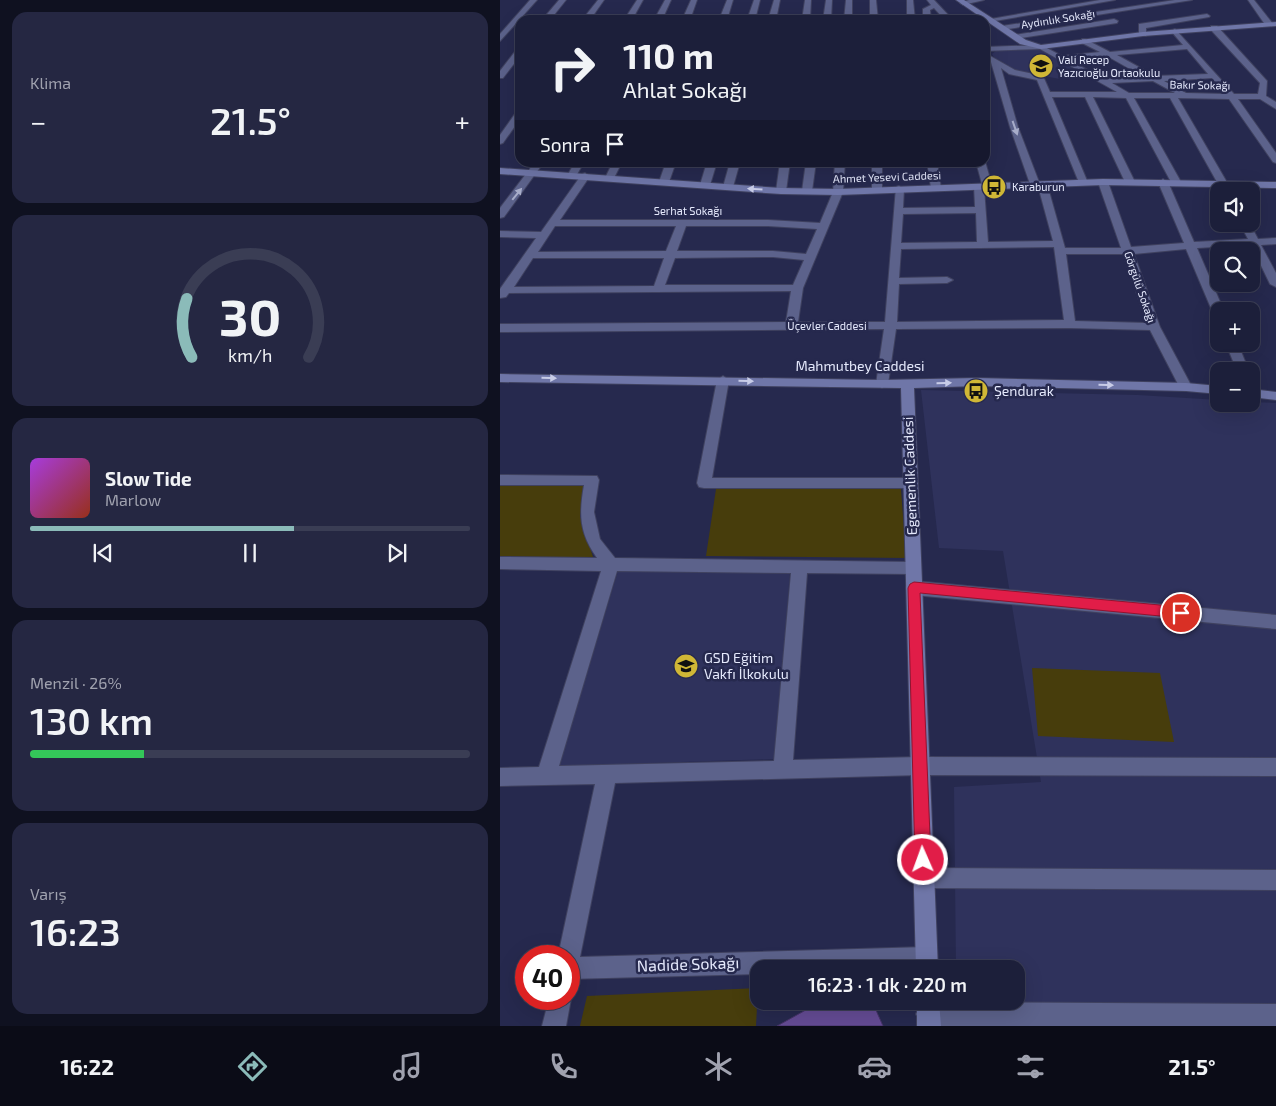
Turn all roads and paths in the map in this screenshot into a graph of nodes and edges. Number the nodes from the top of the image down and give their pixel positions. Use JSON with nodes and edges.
{"nodes":[{"id":1,"x":534,"y":0,"type":"edge"},
{"id":2,"x":563,"y":0,"type":"edge"},
{"id":3,"x":601,"y":0,"type":"edge"},
{"id":4,"x":640,"y":0,"type":"edge"},
{"id":5,"x":668,"y":0,"type":"edge"},
{"id":6,"x":694,"y":0,"type":"edge"},
{"id":7,"x":730,"y":0,"type":"edge"},
{"id":8,"x":757,"y":0,"type":"edge"},
{"id":9,"x":777,"y":0,"type":"edge"},
{"id":10,"x":808,"y":0,"type":"edge"},
{"id":11,"x":829,"y":0,"type":"edge"},
{"id":12,"x":849,"y":0,"type":"edge"},
{"id":13,"x":873,"y":0,"type":"edge"},
{"id":14,"x":982,"y":0,"type":"edge"},
{"id":15,"x":1060,"y":0,"type":"edge"},
{"id":16,"x":1112,"y":0,"type":"edge"},
{"id":17,"x":1185,"y":0,"type":"edge"},
{"id":18,"x":1250,"y":0,"type":"edge"},
{"id":19,"x":961,"y":1,"type":"edge"},
{"id":20,"x":910,"y":4,"type":"edge"},
{"id":21,"x":1033,"y":4,"type":"dead end"},
{"id":22,"x":930,"y":5,"type":"edge"},
{"id":23,"x":1068,"y":7,"type":"junction"},
{"id":24,"x":1194,"y":7,"type":"junction"},
{"id":25,"x":1166,"y":12,"type":"dead end"},
{"id":26,"x":522,"y":15,"type":"edge"},
{"id":27,"x":550,"y":15,"type":"edge"},
{"id":28,"x":590,"y":15,"type":"edge"},
{"id":29,"x":631,"y":15,"type":"edge"},
{"id":30,"x":660,"y":15,"type":"edge"},
{"id":31,"x":688,"y":15,"type":"edge"},
{"id":32,"x":725,"y":15,"type":"edge"},
{"id":33,"x":752,"y":15,"type":"edge"},
{"id":34,"x":773,"y":15,"type":"edge"},
{"id":35,"x":806,"y":15,"type":"edge"},
{"id":36,"x":828,"y":15,"type":"edge"},
{"id":37,"x":848,"y":15,"type":"edge"},
{"id":38,"x":874,"y":15,"type":"edge"},
{"id":39,"x":943,"y":15,"type":"edge"},
{"id":40,"x":985,"y":15,"type":"edge"},
{"id":41,"x":990,"y":16,"type":"edge"},
{"id":42,"x":1079,"y":16,"type":"junction"},
{"id":43,"x":1207,"y":16,"type":"junction"},
{"id":44,"x":990,"y":18,"type":"edge"},
{"id":45,"x":1119,"y":20,"type":"dead end"},
{"id":46,"x":515,"y":24,"type":"edge"},
{"id":47,"x":1273,"y":24,"type":"edge"},
{"id":48,"x":1090,"y":25,"type":"junction"},
{"id":49,"x":1223,"y":27,"type":"junction"},
{"id":50,"x":1002,"y":28,"type":"junction"},
{"id":51,"x":1214,"y":28,"type":"junction"},
{"id":52,"x":1175,"y":31,"type":"junction"},
{"id":53,"x":1143,"y":34,"type":"junction"},
{"id":54,"x":1015,"y":37,"type":"junction"},
{"id":55,"x":1110,"y":39,"type":"junction"},
{"id":56,"x":502,"y":41,"type":"edge"},
{"id":57,"x":1085,"y":41,"type":"junction"},
{"id":58,"x":1041,"y":47,"type":"junction"},
{"id":59,"x":1189,"y":47,"type":"junction"},
{"id":60,"x":990,"y":50,"type":"edge"},
{"id":61,"x":1109,"y":54,"type":"junction"},
{"id":62,"x":515,"y":57,"type":"edge"},
{"id":63,"x":990,"y":58,"type":"edge"},
{"id":64,"x":1062,"y":58,"type":"junction"},
{"id":65,"x":995,"y":62,"type":"junction"},
{"id":66,"x":500,"y":76,"type":"edge"},
{"id":67,"x":1214,"y":76,"type":"junction"},
{"id":68,"x":1155,"y":79,"type":"junction"},
{"id":69,"x":996,"y":81,"type":"junction"},
{"id":70,"x":1041,"y":81,"type":"junction"},
{"id":71,"x":1103,"y":81,"type":"junction"},
{"id":72,"x":1047,"y":94,"type":"junction"},
{"id":73,"x":1088,"y":95,"type":"junction"},
{"id":74,"x":1129,"y":96,"type":"junction"},
{"id":75,"x":1173,"y":96,"type":"junction"},
{"id":76,"x":1186,"y":96,"type":"junction"},
{"id":77,"x":1232,"y":97,"type":"junction"},
{"id":78,"x":1262,"y":97,"type":"junction"},
{"id":79,"x":1276,"y":106,"type":"edge"},
{"id":80,"x":515,"y":120,"type":"edge"},
{"id":81,"x":500,"y":142,"type":"edge"},
{"id":82,"x":1276,"y":160,"type":"edge"},
{"id":83,"x":537,"y":167,"type":"edge"},
{"id":84,"x":577,"y":167,"type":"edge"},
{"id":85,"x":616,"y":167,"type":"edge"},
{"id":86,"x":669,"y":167,"type":"edge"},
{"id":87,"x":710,"y":167,"type":"edge"},
{"id":88,"x":734,"y":167,"type":"edge"},
{"id":89,"x":784,"y":167,"type":"edge"},
{"id":90,"x":810,"y":167,"type":"edge"},
{"id":91,"x":840,"y":167,"type":"edge"},
{"id":92,"x":876,"y":167,"type":"edge"},
{"id":93,"x":933,"y":167,"type":"edge"},
{"id":94,"x":981,"y":167,"type":"edge"},
{"id":95,"x":500,"y":171,"type":"edge"},
{"id":96,"x":534,"y":173,"type":"junction"},
{"id":97,"x":572,"y":176,"type":"junction"},
{"id":98,"x":585,"y":176,"type":"junction"},
{"id":99,"x":610,"y":178,"type":"junction"},
{"id":100,"x":664,"y":182,"type":"junction"},
{"id":101,"x":1103,"y":182,"type":"junction"},
{"id":102,"x":1130,"y":182,"type":"junction"},
{"id":103,"x":1163,"y":182,"type":"junction"},
{"id":104,"x":1176,"y":182,"type":"junction"},
{"id":105,"x":1222,"y":182,"type":"edge"},
{"id":106,"x":1082,"y":183,"type":"junction"},
{"id":107,"x":1039,"y":184,"type":"junction"},
{"id":108,"x":705,"y":185,"type":"junction"},
{"id":109,"x":1210,"y":185,"type":"edge"},
{"id":110,"x":983,"y":186,"type":"junction"},
{"id":111,"x":1260,"y":186,"type":"edge"},
{"id":112,"x":1276,"y":186,"type":"edge"},
{"id":113,"x":728,"y":187,"type":"junction"},
{"id":114,"x":936,"y":188,"type":"junction"},
{"id":115,"x":900,"y":189,"type":"junction"},
{"id":116,"x":781,"y":190,"type":"junction"},
{"id":117,"x":877,"y":190,"type":"junction"},
{"id":118,"x":807,"y":191,"type":"junction"},
{"id":119,"x":838,"y":192,"type":"junction"},
{"id":120,"x":981,"y":210,"type":"junction"},
{"id":121,"x":898,"y":211,"type":"junction"},
{"id":122,"x":500,"y":215,"type":"edge"},
{"id":123,"x":552,"y":222,"type":"junction"},
{"id":124,"x":682,"y":223,"type":"junction"},
{"id":125,"x":823,"y":226,"type":"junction"},
{"id":126,"x":1249,"y":232,"type":"edge"},
{"id":127,"x":500,"y":234,"type":"edge"},
{"id":128,"x":544,"y":235,"type":"junction"},
{"id":129,"x":1254,"y":241,"type":"junction"},
{"id":130,"x":1276,"y":241,"type":"edge"},
{"id":131,"x":983,"y":245,"type":"junction"},
{"id":132,"x":1190,"y":245,"type":"junction"},
{"id":133,"x":896,"y":246,"type":"junction"},
{"id":134,"x":1059,"y":247,"type":"junction"},
{"id":135,"x":1128,"y":251,"type":"junction"},
{"id":136,"x":671,"y":254,"type":"junction"},
{"id":137,"x":530,"y":255,"type":"junction"},
{"id":138,"x":810,"y":257,"type":"junction"},
{"id":139,"x":947,"y":280,"type":"dead end"},
{"id":140,"x":894,"y":281,"type":"junction"},
{"id":141,"x":1276,"y":284,"type":"edge"},
{"id":142,"x":798,"y":288,"type":"junction"},
{"id":143,"x":658,"y":289,"type":"junction"},
{"id":144,"x":502,"y":294,"type":"edge"},
{"id":145,"x":1214,"y":302,"type":"edge"},
{"id":146,"x":1070,"y":324,"type":"junction"},
{"id":147,"x":791,"y":326,"type":"junction"},
{"id":148,"x":891,"y":326,"type":"junction"},
{"id":149,"x":1154,"y":327,"type":"junction"},
{"id":150,"x":500,"y":328,"type":"edge"},
{"id":151,"x":500,"y":378,"type":"edge"},
{"id":152,"x":722,"y":380,"type":"junction"},
{"id":153,"x":907,"y":383,"type":"junction"},
{"id":154,"x":882,"y":384,"type":"junction"},
{"id":155,"x":1186,"y":387,"type":"junction"},
{"id":156,"x":1210,"y":389,"type":"edge"},
{"id":157,"x":1260,"y":393,"type":"edge"},
{"id":158,"x":1276,"y":396,"type":"edge"},
{"id":159,"x":500,"y":480,"type":"edge"},
{"id":160,"x":911,"y":483,"type":"junction"},
{"id":161,"x":500,"y":563,"type":"edge"},
{"id":162,"x":611,"y":565,"type":"junction"},
{"id":163,"x":799,"y":567,"type":"junction"},
{"id":164,"x":913,"y":568,"type":"junction"},
{"id":165,"x":914,"y":588,"type":"junction"},
{"id":166,"x":1276,"y":622,"type":"edge"},
{"id":167,"x":920,"y":766,"type":"junction"},
{"id":168,"x":1276,"y":768,"type":"edge"},
{"id":169,"x":783,"y":770,"type":"junction"},
{"id":170,"x":607,"y":774,"type":"junction"},
{"id":171,"x":546,"y":776,"type":"junction"},
{"id":172,"x":500,"y":777,"type":"edge"},
{"id":173,"x":924,"y":878,"type":"junction"},
{"id":174,"x":1276,"y":880,"type":"edge"},
{"id":175,"x":571,"y":945,"type":"edge"},
{"id":176,"x":927,"y":960,"type":"edge"},
{"id":177,"x":750,"y":965,"type":"edge"},
{"id":178,"x":580,"y":968,"type":"edge"},
{"id":179,"x":558,"y":1010,"type":"edge"},
{"id":180,"x":928,"y":1014,"type":"edge"},
{"id":181,"x":1276,"y":1016,"type":"edge"},
{"id":182,"x":554,"y":1026,"type":"edge"}],
"edges":[{"from":1,"to":26,"type":"street"},
{"from":2,"to":27,"type":"street"},
{"from":3,"to":28,"type":"street"},
{"from":4,"to":29,"type":"street"},
{"from":5,"to":30,"type":"street"},
{"from":6,"to":31,"type":"street"},
{"from":7,"to":32,"type":"street"},
{"from":8,"to":33,"type":"street"},
{"from":9,"to":34,"type":"street"},
{"from":10,"to":35,"type":"street"},
{"from":11,"to":36,"type":"street"},
{"from":12,"to":37,"type":"street"},
{"from":13,"to":38,"type":"street"},
{"from":14,"to":19,"type":"street"},
{"from":15,"to":21,"type":"street"},
{"from":15,"to":23,"type":"street"},
{"from":16,"to":23,"type":"street"},
{"from":17,"to":24,"type":"street"},
{"from":17,"to":42,"type":"street"},
{"from":18,"to":47,"type":"street"},
{"from":19,"to":40,"type":"street"},
{"from":20,"to":22,"type":"street"},
{"from":22,"to":39,"type":"street"},
{"from":23,"to":41,"type":"street"},
{"from":23,"to":42,"type":"street"},
{"from":24,"to":25,"type":"street"},
{"from":24,"to":43,"type":"street"},
{"from":42,"to":48,"type":"street"},
{"from":42,"to":50,"type":"street"},
{"from":43,"to":49,"type":"street"},
{"from":43,"to":53,"type":"street"},
{"from":44,"to":50,"type":"street"},
{"from":45,"to":48,"type":"street","name":"Aydınlık Sokağı"},
{"from":46,"to":56,"type":"street"},
{"from":47,"to":49,"type":"street"},
{"from":48,"to":54,"type":"street","name":"Aydınlık Sokağı"},
{"from":48,"to":55,"type":"street"},
{"from":49,"to":51,"type":"street"},
{"from":50,"to":54,"type":"street"},
{"from":51,"to":52,"type":"street"},
{"from":51,"to":78,"type":"street"},
{"from":52,"to":53,"type":"street"},
{"from":52,"to":59,"type":"street"},
{"from":53,"to":55,"type":"street"},
{"from":54,"to":58,"type":"street"},
{"from":55,"to":57,"type":"street"},
{"from":57,"to":58,"type":"street"},
{"from":57,"to":61,"type":"street"},
{"from":58,"to":60,"type":"street"},
{"from":58,"to":64,"type":"street"},
{"from":59,"to":61,"type":"street"},
{"from":59,"to":67,"type":"street"},
{"from":61,"to":64,"type":"street"},
{"from":61,"to":68,"type":"street"},
{"from":62,"to":66,"type":"street"},
{"from":63,"to":65,"type":"street"},
{"from":64,"to":71,"type":"street"},
{"from":65,"to":69,"type":"street"},
{"from":65,"to":70,"type":"street"},
{"from":67,"to":68,"type":"street"},
{"from":67,"to":77,"type":"street"},
{"from":68,"to":71,"type":"street"},
{"from":68,"to":76,"type":"street"},
{"from":69,"to":70,"type":"street"},
{"from":69,"to":107,"type":"street","one_way":true},
{"from":70,"to":72,"type":"street"},
{"from":71,"to":74,"type":"street"},
{"from":72,"to":73,"type":"street","name":"Bakır Sokağı"},
{"from":72,"to":106,"type":"street"},
{"from":73,"to":74,"type":"street","name":"Bakır Sokağı"},
{"from":73,"to":102,"type":"street"},
{"from":74,"to":75,"type":"street","name":"Bakır Sokağı"},
{"from":74,"to":104,"type":"street"},
{"from":75,"to":76,"type":"street","name":"Bakır Sokağı"},
{"from":75,"to":105,"type":"street"},
{"from":76,"to":77,"type":"street","name":"Bakır Sokağı"},
{"from":77,"to":78,"type":"street","name":"Bakır Sokağı"},
{"from":77,"to":82,"type":"street"},
{"from":78,"to":79,"type":"street"},
{"from":80,"to":81,"type":"street"},
{"from":83,"to":96,"type":"street"},
{"from":84,"to":97,"type":"street"},
{"from":85,"to":99,"type":"street"},
{"from":86,"to":100,"type":"street"},
{"from":87,"to":108,"type":"street"},
{"from":88,"to":113,"type":"street"},
{"from":89,"to":116,"type":"street"},
{"from":90,"to":118,"type":"street"},
{"from":91,"to":119,"type":"street"},
{"from":92,"to":117,"type":"street"},
{"from":93,"to":114,"type":"street"},
{"from":94,"to":110,"type":"street"},
{"from":95,"to":96,"type":"street","name":"Ahmet Yesevi Caddesi"},
{"from":96,"to":97,"type":"street","name":"Ahmet Yesevi Caddesi"},
{"from":122,"to":96,"type":"street","one_way":true},
{"from":97,"to":98,"type":"street","name":"Ahmet Yesevi Caddesi"},
{"from":98,"to":99,"type":"street","name":"Ahmet Yesevi Caddesi"},
{"from":98,"to":123,"type":"street"},
{"from":99,"to":100,"type":"street","name":"Ahmet Yesevi Caddesi"},
{"from":100,"to":108,"type":"street","name":"Ahmet Yesevi Caddesi"},
{"from":101,"to":102,"type":"street","name":"Ahmet Yesevi Caddesi"},
{"from":101,"to":106,"type":"street","name":"Ahmet Yesevi Caddesi"},
{"from":101,"to":135,"type":"street","name":"Görgülü Sokağı"},
{"from":102,"to":103,"type":"street","name":"Ahmet Yesevi Caddesi"},
{"from":103,"to":104,"type":"street","name":"Ahmet Yesevi Caddesi"},
{"from":103,"to":132,"type":"street"},
{"from":104,"to":109,"type":"street","name":"Ahmet Yesevi Caddesi"},
{"from":106,"to":107,"type":"street","name":"Ahmet Yesevi Caddesi"},
{"from":107,"to":110,"type":"street","name":"Ahmet Yesevi Caddesi"},
{"from":107,"to":134,"type":"street"},
{"from":108,"to":113,"type":"street","name":"Ahmet Yesevi Caddesi"},
{"from":110,"to":114,"type":"street","name":"Ahmet Yesevi Caddesi"},
{"from":110,"to":120,"type":"street"},
{"from":111,"to":112,"type":"street","name":"Ahmet Yesevi Caddesi"},
{"from":116,"to":113,"type":"street","name":"Ahmet Yesevi Caddesi","one_way":true},
{"from":114,"to":115,"type":"street","name":"Ahmet Yesevi Caddesi"},
{"from":115,"to":117,"type":"street","name":"Ahmet Yesevi Caddesi"},
{"from":115,"to":121,"type":"street"},
{"from":116,"to":118,"type":"street","name":"Ahmet Yesevi Caddesi"},
{"from":117,"to":119,"type":"street","name":"Ahmet Yesevi Caddesi"},
{"from":118,"to":119,"type":"street","name":"Ahmet Yesevi Caddesi"},
{"from":119,"to":125,"type":"street"},
{"from":120,"to":121,"type":"street"},
{"from":120,"to":131,"type":"street"},
{"from":121,"to":133,"type":"street"},
{"from":123,"to":124,"type":"street","name":"Serhat Sokağı"},
{"from":123,"to":128,"type":"street"},
{"from":124,"to":125,"type":"street","name":"Serhat Sokağı"},
{"from":124,"to":136,"type":"street"},
{"from":125,"to":138,"type":"street"},
{"from":126,"to":129,"type":"street"},
{"from":127,"to":128,"type":"street"},
{"from":128,"to":137,"type":"street"},
{"from":129,"to":130,"type":"street"},
{"from":129,"to":132,"type":"street"},
{"from":129,"to":141,"type":"street"},
{"from":131,"to":133,"type":"street"},
{"from":131,"to":134,"type":"street"},
{"from":132,"to":135,"type":"street"},
{"from":132,"to":145,"type":"street"},
{"from":133,"to":140,"type":"street"},
{"from":134,"to":135,"type":"street"},
{"from":134,"to":146,"type":"street"},
{"from":135,"to":149,"type":"street","name":"Görgülü Sokağı"},
{"from":136,"to":137,"type":"street"},
{"from":136,"to":138,"type":"street"},
{"from":136,"to":143,"type":"street"},
{"from":137,"to":144,"type":"street"},
{"from":138,"to":142,"type":"street"},
{"from":139,"to":140,"type":"street"},
{"from":140,"to":148,"type":"street"},
{"from":142,"to":143,"type":"street"},
{"from":142,"to":147,"type":"street"},
{"from":143,"to":144,"type":"street"},
{"from":146,"to":148,"type":"street","name":"Üçevler Caddesi"},
{"from":146,"to":149,"type":"street","name":"Üçevler Caddesi"},
{"from":147,"to":148,"type":"street","name":"Üçevler Caddesi"},
{"from":147,"to":150,"type":"street","name":"Üçevler Caddesi"},
{"from":148,"to":154,"type":"street"},
{"from":149,"to":155,"type":"street","name":"Görgülü Sokağı"},
{"from":151,"to":152,"type":"street","name":"Mahmutbey Caddesi","one_way":true},
{"from":152,"to":154,"type":"street","name":"Mahmutbey Caddesi","one_way":true},
{"from":152,"to":160,"type":"street"},
{"from":153,"to":154,"type":"street","name":"Mahmutbey Caddesi"},
{"from":153,"to":155,"type":"street","name":"Mahmutbey Caddesi","one_way":true},
{"from":153,"to":160,"type":"street","name":"Egemenlik Caddesi"},
{"from":155,"to":156,"type":"street","name":"Mahmutbey Caddesi"},
{"from":157,"to":158,"type":"street"},
{"from":159,"to":162,"type":"street"},
{"from":160,"to":164,"type":"street","name":"Egemenlik Caddesi"},
{"from":161,"to":162,"type":"street"},
{"from":162,"to":163,"type":"street"},
{"from":162,"to":171,"type":"street"},
{"from":163,"to":164,"type":"street"},
{"from":163,"to":169,"type":"street"},
{"from":164,"to":165,"type":"street","name":"Egemenlik Caddesi"},
{"from":165,"to":166,"type":"street"},
{"from":165,"to":167,"type":"street","name":"Egemenlik Caddesi"},
{"from":167,"to":168,"type":"street"},
{"from":167,"to":169,"type":"street"},
{"from":167,"to":173,"type":"street","name":"Egemenlik Caddesi"},
{"from":169,"to":170,"type":"street"},
{"from":170,"to":171,"type":"street"},
{"from":170,"to":175,"type":"street"},
{"from":171,"to":172,"type":"street"},
{"from":173,"to":174,"type":"street"},
{"from":173,"to":176,"type":"street","name":"Egemenlik Caddesi"},
{"from":177,"to":178,"type":"street","name":"Nadide Sokağı"},
{"from":179,"to":182,"type":"street"},
{"from":180,"to":181,"type":"street"}]}
